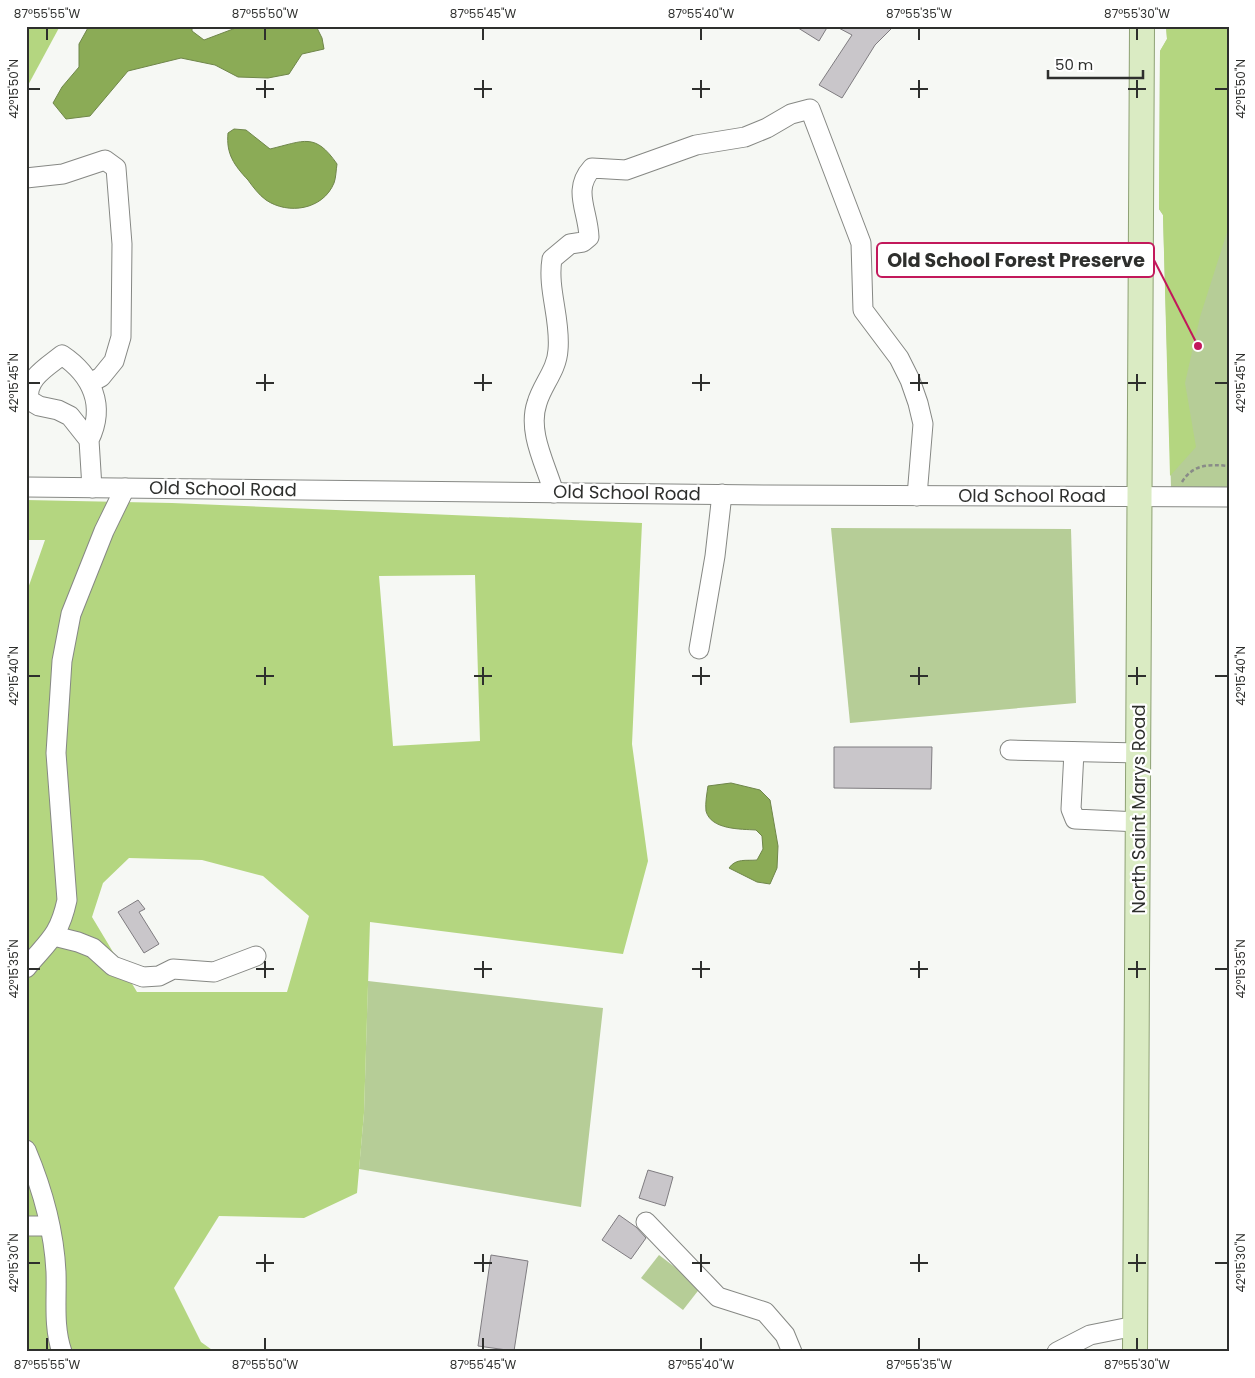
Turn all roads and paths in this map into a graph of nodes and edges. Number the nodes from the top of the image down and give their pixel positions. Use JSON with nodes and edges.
{"nodes":[{"id":1,"x":1142,"y":26,"type":"edge"},
{"id":2,"x":26,"y":178,"type":"edge"},
{"id":3,"x":90,"y":383,"type":"junction"},
{"id":4,"x":89,"y":440,"type":"junction"},
{"id":5,"x":1229,"y":466,"type":"edge"},
{"id":6,"x":26,"y":487,"type":"edge"},
{"id":7,"x":92,"y":488,"type":"junction"},
{"id":8,"x":125,"y":488,"type":"junction"},
{"id":9,"x":554,"y":493,"type":"junction"},
{"id":10,"x":722,"y":494,"type":"junction"},
{"id":11,"x":918,"y":496,"type":"junction"},
{"id":12,"x":1139,"y":496,"type":"junction"},
{"id":13,"x":1174,"y":496,"type":"junction"},
{"id":14,"x":1229,"y":497,"type":"edge"},
{"id":15,"x":699,"y":649,"type":"dead end"},
{"id":16,"x":1010,"y":750,"type":"dead end"},
{"id":17,"x":1074,"y":752,"type":"junction"},
{"id":18,"x":1139,"y":754,"type":"junction"},
{"id":19,"x":1139,"y":822,"type":"junction"},
{"id":20,"x":54,"y":936,"type":"junction"},
{"id":21,"x":256,"y":956,"type":"dead end"},
{"id":22,"x":26,"y":968,"type":"edge"},
{"id":23,"x":26,"y":1150,"type":"edge"},
{"id":24,"x":646,"y":1222,"type":"dead end"},
{"id":25,"x":26,"y":1226,"type":"edge"},
{"id":26,"x":49,"y":1226,"type":"junction"},
{"id":27,"x":1135,"y":1326,"type":"junction"},
{"id":28,"x":62,"y":1352,"type":"edge"},
{"id":29,"x":792,"y":1352,"type":"edge"},
{"id":30,"x":1057,"y":1352,"type":"edge"},
{"id":31,"x":1135,"y":1352,"type":"edge"}],
"edges":[{"from":1,"to":12,"type":"main road","name":"North Saint Marys Road"},
{"from":2,"to":3,"type":"street"},
{"from":3,"to":4,"type":"street"},
{"from":3,"to":4,"type":"street"},
{"from":4,"to":7,"type":"street"},
{"from":5,"to":13,"type":"path"},
{"from":6,"to":7,"type":"street","name":"Old School Road"},
{"from":7,"to":8,"type":"street","name":"Old School Road"},
{"from":8,"to":9,"type":"street","name":"Old School Road"},
{"from":8,"to":20,"type":"street"},
{"from":9,"to":10,"type":"street","name":"Old School Road"},
{"from":9,"to":11,"type":"street"},
{"from":10,"to":11,"type":"street","name":"Old School Road"},
{"from":10,"to":15,"type":"street"},
{"from":11,"to":12,"type":"street","name":"Old School Road"},
{"from":12,"to":13,"type":"street","name":"Old School Road"},
{"from":12,"to":18,"type":"main road","name":"North Saint Marys Road"},
{"from":13,"to":14,"type":"street","name":"Old School Road"},
{"from":16,"to":17,"type":"street"},
{"from":17,"to":18,"type":"street"},
{"from":17,"to":19,"type":"street"},
{"from":18,"to":19,"type":"main road","name":"North Saint Marys Road"},
{"from":19,"to":27,"type":"main road","name":"North Saint Marys Road"},
{"from":20,"to":21,"type":"street"},
{"from":20,"to":22,"type":"street"},
{"from":23,"to":26,"type":"street"},
{"from":24,"to":29,"type":"street"},
{"from":25,"to":26,"type":"street"},
{"from":26,"to":28,"type":"street"},
{"from":27,"to":30,"type":"street"},
{"from":27,"to":31,"type":"main road","name":"North Saint Marys Road"}]}
